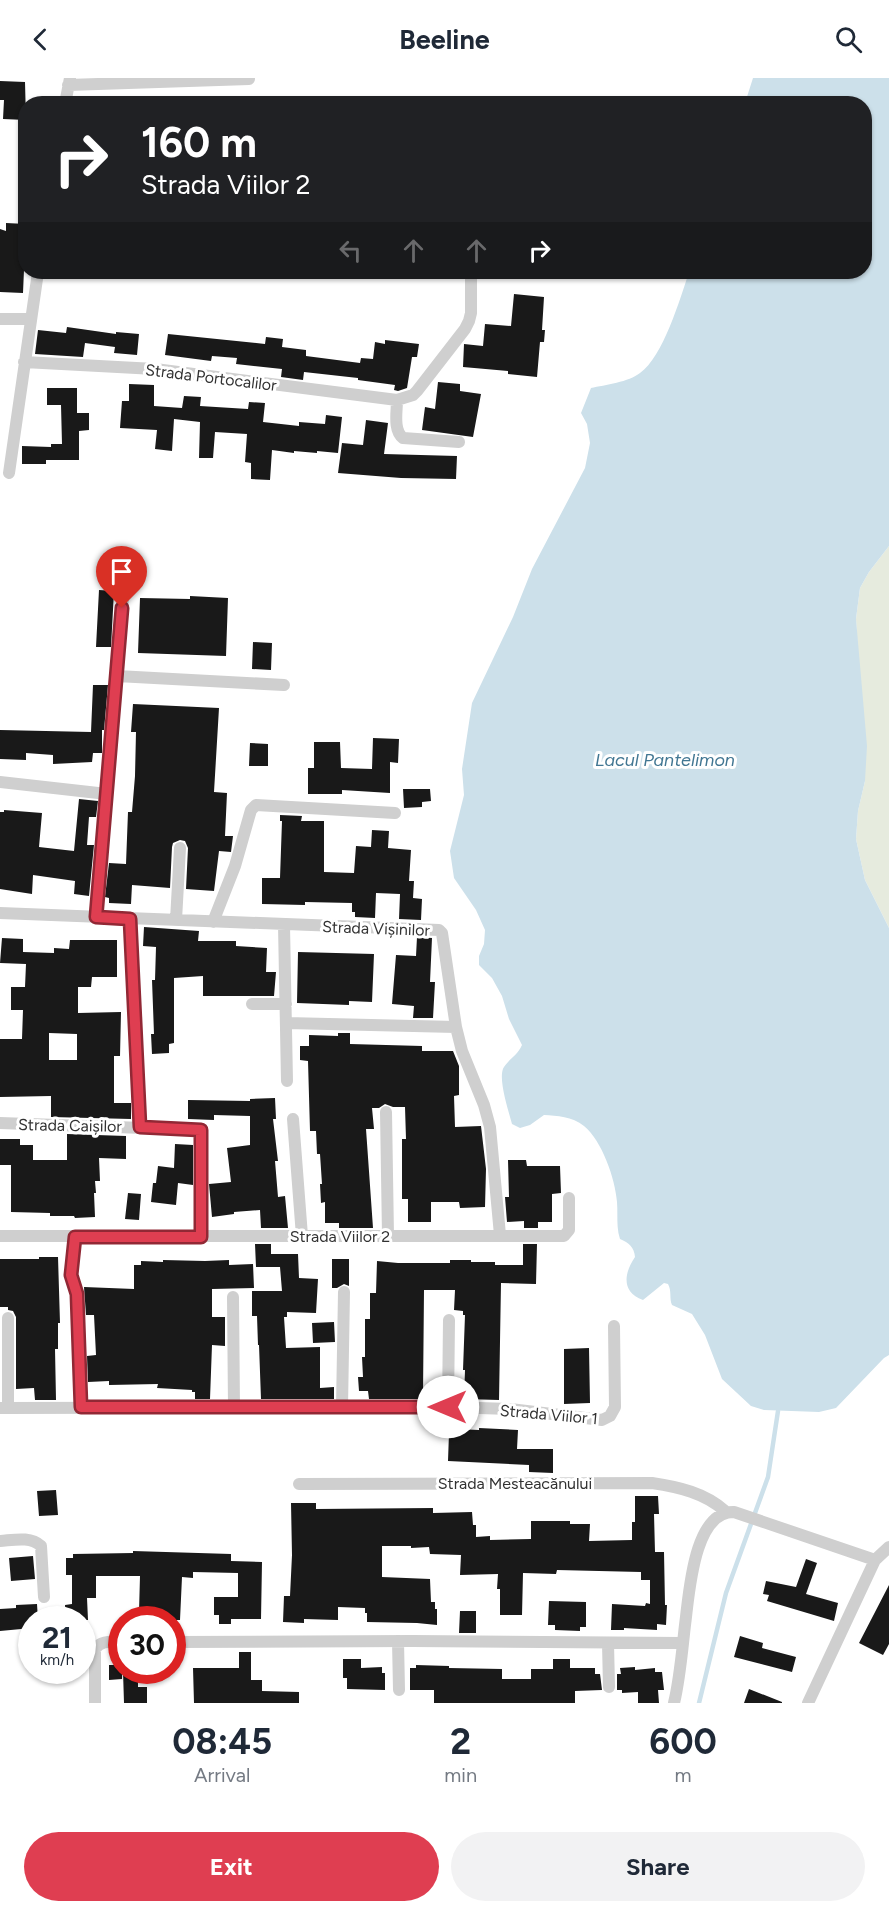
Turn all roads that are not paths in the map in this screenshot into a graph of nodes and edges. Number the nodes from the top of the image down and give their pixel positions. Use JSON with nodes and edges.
{"nodes":[{"id":1,"x":249,"y":79,"type":"edge"},
{"id":2,"x":69,"y":81,"type":"edge"},
{"id":3,"x":66,"y":96,"type":"edge"},
{"id":4,"x":37,"y":279,"type":"edge"},
{"id":5,"x":471,"y":279,"type":"edge"},
{"id":6,"x":0,"y":319,"type":"edge"},
{"id":7,"x":30,"y":319,"type":"junction"},
{"id":8,"x":24,"y":362,"type":"junction"},
{"id":9,"x":397,"y":400,"type":"junction"},
{"id":10,"x":459,"y":442,"type":"dead end"},
{"id":11,"x":9,"y":473,"type":"dead end"},
{"id":12,"x":124,"y":585,"type":"dead end"},
{"id":13,"x":117,"y":676,"type":"junction"},
{"id":14,"x":284,"y":685,"type":"dead end"},
{"id":15,"x":0,"y":782,"type":"edge"},
{"id":16,"x":108,"y":794,"type":"junction"},
{"id":17,"x":395,"y":813,"type":"dead end"},
{"id":18,"x":180,"y":848,"type":"dead end"},
{"id":19,"x":0,"y":913,"type":"edge"},
{"id":20,"x":96,"y":917,"type":"junction"},
{"id":21,"x":130,"y":919,"type":"junction"},
{"id":22,"x":176,"y":920,"type":"junction"},
{"id":23,"x":213,"y":922,"type":"junction"},
{"id":24,"x":284,"y":925,"type":"junction"},
{"id":25,"x":252,"y":1004,"type":"dead end"},
{"id":26,"x":286,"y":1004,"type":"junction"},
{"id":27,"x":286,"y":1023,"type":"junction"},
{"id":28,"x":456,"y":1027,"type":"junction"},
{"id":29,"x":287,"y":1081,"type":"dead end"},
{"id":30,"x":386,"y":1112,"type":"dead end"},
{"id":31,"x":293,"y":1119,"type":"dead end"},
{"id":32,"x":0,"y":1123,"type":"edge"},
{"id":33,"x":140,"y":1127,"type":"junction"},
{"id":34,"x":569,"y":1198,"type":"dead end"},
{"id":35,"x":500,"y":1235,"type":"junction"},
{"id":36,"x":0,"y":1236,"type":"edge"},
{"id":37,"x":302,"y":1236,"type":"junction"},
{"id":38,"x":388,"y":1236,"type":"junction"},
{"id":39,"x":75,"y":1237,"type":"junction"},
{"id":40,"x":201,"y":1237,"type":"junction"},
{"id":41,"x":344,"y":1292,"type":"dead end"},
{"id":42,"x":233,"y":1297,"type":"dead end"},
{"id":43,"x":8,"y":1318,"type":"dead end"},
{"id":44,"x":449,"y":1320,"type":"dead end"},
{"id":45,"x":614,"y":1326,"type":"dead end"},
{"id":46,"x":81,"y":1407,"type":"junction"},
{"id":47,"x":342,"y":1407,"type":"junction"},
{"id":48,"x":448,"y":1407,"type":"junction"},
{"id":49,"x":4,"y":1408,"type":"edge"},
{"id":50,"x":234,"y":1408,"type":"junction"},
{"id":51,"x":299,"y":1484,"type":"dead end"},
{"id":52,"x":730,"y":1511,"type":"junction"},
{"id":53,"x":0,"y":1540,"type":"edge"},
{"id":54,"x":889,"y":1547,"type":"edge"},
{"id":55,"x":875,"y":1560,"type":"junction"},
{"id":56,"x":44,"y":1597,"type":"dead end"},
{"id":57,"x":398,"y":1641,"type":"junction"},
{"id":58,"x":108,"y":1642,"type":"edge"},
{"id":59,"x":186,"y":1642,"type":"edge"},
{"id":60,"x":608,"y":1642,"type":"junction"},
{"id":61,"x":683,"y":1643,"type":"junction"},
{"id":62,"x":609,"y":1687,"type":"dead end"},
{"id":63,"x":399,"y":1690,"type":"dead end"},
{"id":64,"x":95,"y":1703,"type":"edge"},
{"id":65,"x":674,"y":1703,"type":"edge"},
{"id":66,"x":808,"y":1703,"type":"edge"}],
"edges":[{"from":1,"to":2,"type":"street"},
{"from":2,"to":3,"type":"street"},
{"from":4,"to":7,"type":"street"},
{"from":5,"to":9,"type":"street"},
{"from":6,"to":7,"type":"street"},
{"from":7,"to":8,"type":"street"},
{"from":8,"to":9,"type":"street","name":"Strada Portocalilor"},
{"from":8,"to":11,"type":"street"},
{"from":9,"to":10,"type":"street"},
{"from":12,"to":13,"type":"street"},
{"from":13,"to":14,"type":"street"},
{"from":13,"to":16,"type":"street"},
{"from":15,"to":16,"type":"street"},
{"from":16,"to":20,"type":"street"},
{"from":17,"to":23,"type":"street"},
{"from":18,"to":22,"type":"street"},
{"from":19,"to":20,"type":"street","name":"Strada Vișinilor"},
{"from":20,"to":21,"type":"street","name":"Strada Vișinilor"},
{"from":21,"to":22,"type":"street","name":"Strada Vișinilor"},
{"from":21,"to":33,"type":"street","name":"Strada Caișilor"},
{"from":22,"to":23,"type":"street","name":"Strada Vișinilor"},
{"from":23,"to":24,"type":"street","name":"Strada Vișinilor"},
{"from":24,"to":26,"type":"street"},
{"from":24,"to":28,"type":"street","name":"Strada Vișinilor"},
{"from":25,"to":26,"type":"street"},
{"from":26,"to":27,"type":"street"},
{"from":27,"to":28,"type":"street"},
{"from":27,"to":29,"type":"street"},
{"from":28,"to":35,"type":"street","name":"Strada Vișinilor"},
{"from":30,"to":38,"type":"street"},
{"from":31,"to":37,"type":"street"},
{"from":32,"to":33,"type":"street","name":"Strada Caișilor"},
{"from":33,"to":40,"type":"street","name":"Strada Caișilor"},
{"from":34,"to":35,"type":"street","name":"Strada Viilor 2"},
{"from":35,"to":38,"type":"street","name":"Strada Viilor 2"},
{"from":36,"to":39,"type":"street","name":"Strada Viilor 2"},
{"from":37,"to":38,"type":"street","name":"Strada Viilor 2"},
{"from":37,"to":40,"type":"street","name":"Strada Viilor 2"},
{"from":39,"to":40,"type":"street","name":"Strada Viilor 2"},
{"from":39,"to":46,"type":"street"},
{"from":41,"to":47,"type":"street"},
{"from":42,"to":50,"type":"street"},
{"from":43,"to":49,"type":"street"},
{"from":44,"to":48,"type":"street"},
{"from":45,"to":48,"type":"street","name":"Strada Viilor 1"},
{"from":46,"to":49,"type":"street","name":"Strada Viilor 1"},
{"from":46,"to":50,"type":"street","name":"Strada Viilor 1"},
{"from":47,"to":48,"type":"street","name":"Strada Viilor 1"},
{"from":47,"to":50,"type":"street","name":"Strada Viilor 1"},
{"from":51,"to":52,"type":"street","name":"Strada Mesteacănului"},
{"from":52,"to":55,"type":"street","name":"Strada Mesteacănului"},
{"from":52,"to":61,"type":"street"},
{"from":53,"to":56,"type":"street"},
{"from":54,"to":55,"type":"street"},
{"from":55,"to":66,"type":"street"},
{"from":57,"to":59,"type":"street"},
{"from":57,"to":60,"type":"street"},
{"from":57,"to":63,"type":"street"},
{"from":58,"to":64,"type":"street"},
{"from":60,"to":61,"type":"street"},
{"from":60,"to":62,"type":"street"},
{"from":61,"to":65,"type":"street"}]}
